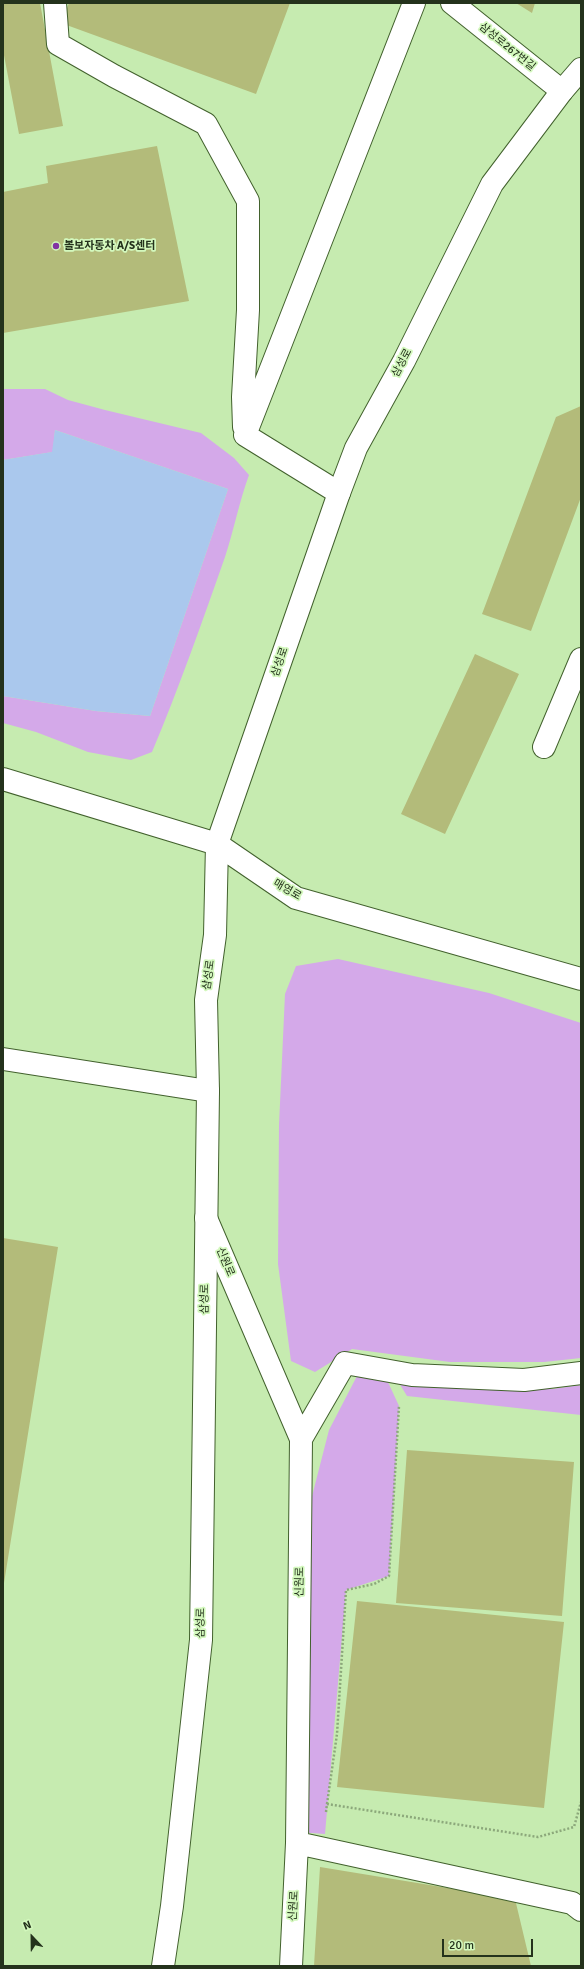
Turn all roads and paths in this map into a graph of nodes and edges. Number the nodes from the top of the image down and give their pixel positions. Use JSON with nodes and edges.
{"nodes":[{"id":1,"x":55,"y":3,"type":"edge"},
{"id":2,"x":414,"y":3,"type":"edge"},
{"id":3,"x":452,"y":3,"type":"edge"},
{"id":4,"x":581,"y":69,"type":"edge"},
{"id":5,"x":562,"y":91,"type":"junction"},
{"id":6,"x":245,"y":435,"type":"junction"},
{"id":7,"x":339,"y":493,"type":"junction"},
{"id":8,"x":581,"y":660,"type":"edge"},
{"id":9,"x":544,"y":747,"type":"dead end"},
{"id":10,"x":3,"y":779,"type":"edge"},
{"id":11,"x":217,"y":844,"type":"junction"},
{"id":12,"x":581,"y":979,"type":"edge"},
{"id":13,"x":3,"y":1059,"type":"edge"},
{"id":14,"x":208,"y":1091,"type":"junction"},
{"id":15,"x":206,"y":1218,"type":"junction"},
{"id":16,"x":581,"y":1373,"type":"edge"},
{"id":17,"x":400,"y":1406,"type":"dead end"},
{"id":18,"x":301,"y":1439,"type":"junction"},
{"id":19,"x":327,"y":1804,"type":"dead end"},
{"id":20,"x":297,"y":1843,"type":"junction"},
{"id":21,"x":581,"y":1910,"type":"edge"},
{"id":22,"x":163,"y":1966,"type":"edge"},
{"id":23,"x":291,"y":1966,"type":"edge"}],
"edges":[{"from":1,"to":6,"type":"street"},
{"from":2,"to":6,"type":"street"},
{"from":3,"to":5,"type":"street","name":"삼성로267번길"},
{"from":4,"to":5,"type":"street","name":"삼성로"},
{"from":5,"to":7,"type":"street","name":"삼성로"},
{"from":6,"to":7,"type":"street"},
{"from":7,"to":11,"type":"street","name":"삼성로"},
{"from":8,"to":9,"type":"street"},
{"from":10,"to":11,"type":"street","name":"매영로"},
{"from":11,"to":12,"type":"street","name":"매영로"},
{"from":11,"to":14,"type":"street","name":"삼성로"},
{"from":13,"to":14,"type":"street"},
{"from":14,"to":15,"type":"street","name":"삼성로"},
{"from":15,"to":18,"type":"street","name":"신원로"},
{"from":15,"to":22,"type":"street","name":"삼성로"},
{"from":16,"to":18,"type":"street"},
{"from":17,"to":19,"type":"path"},
{"from":18,"to":20,"type":"street","name":"신원로"},
{"from":20,"to":21,"type":"street"},
{"from":20,"to":23,"type":"street","name":"신원로"}]}
